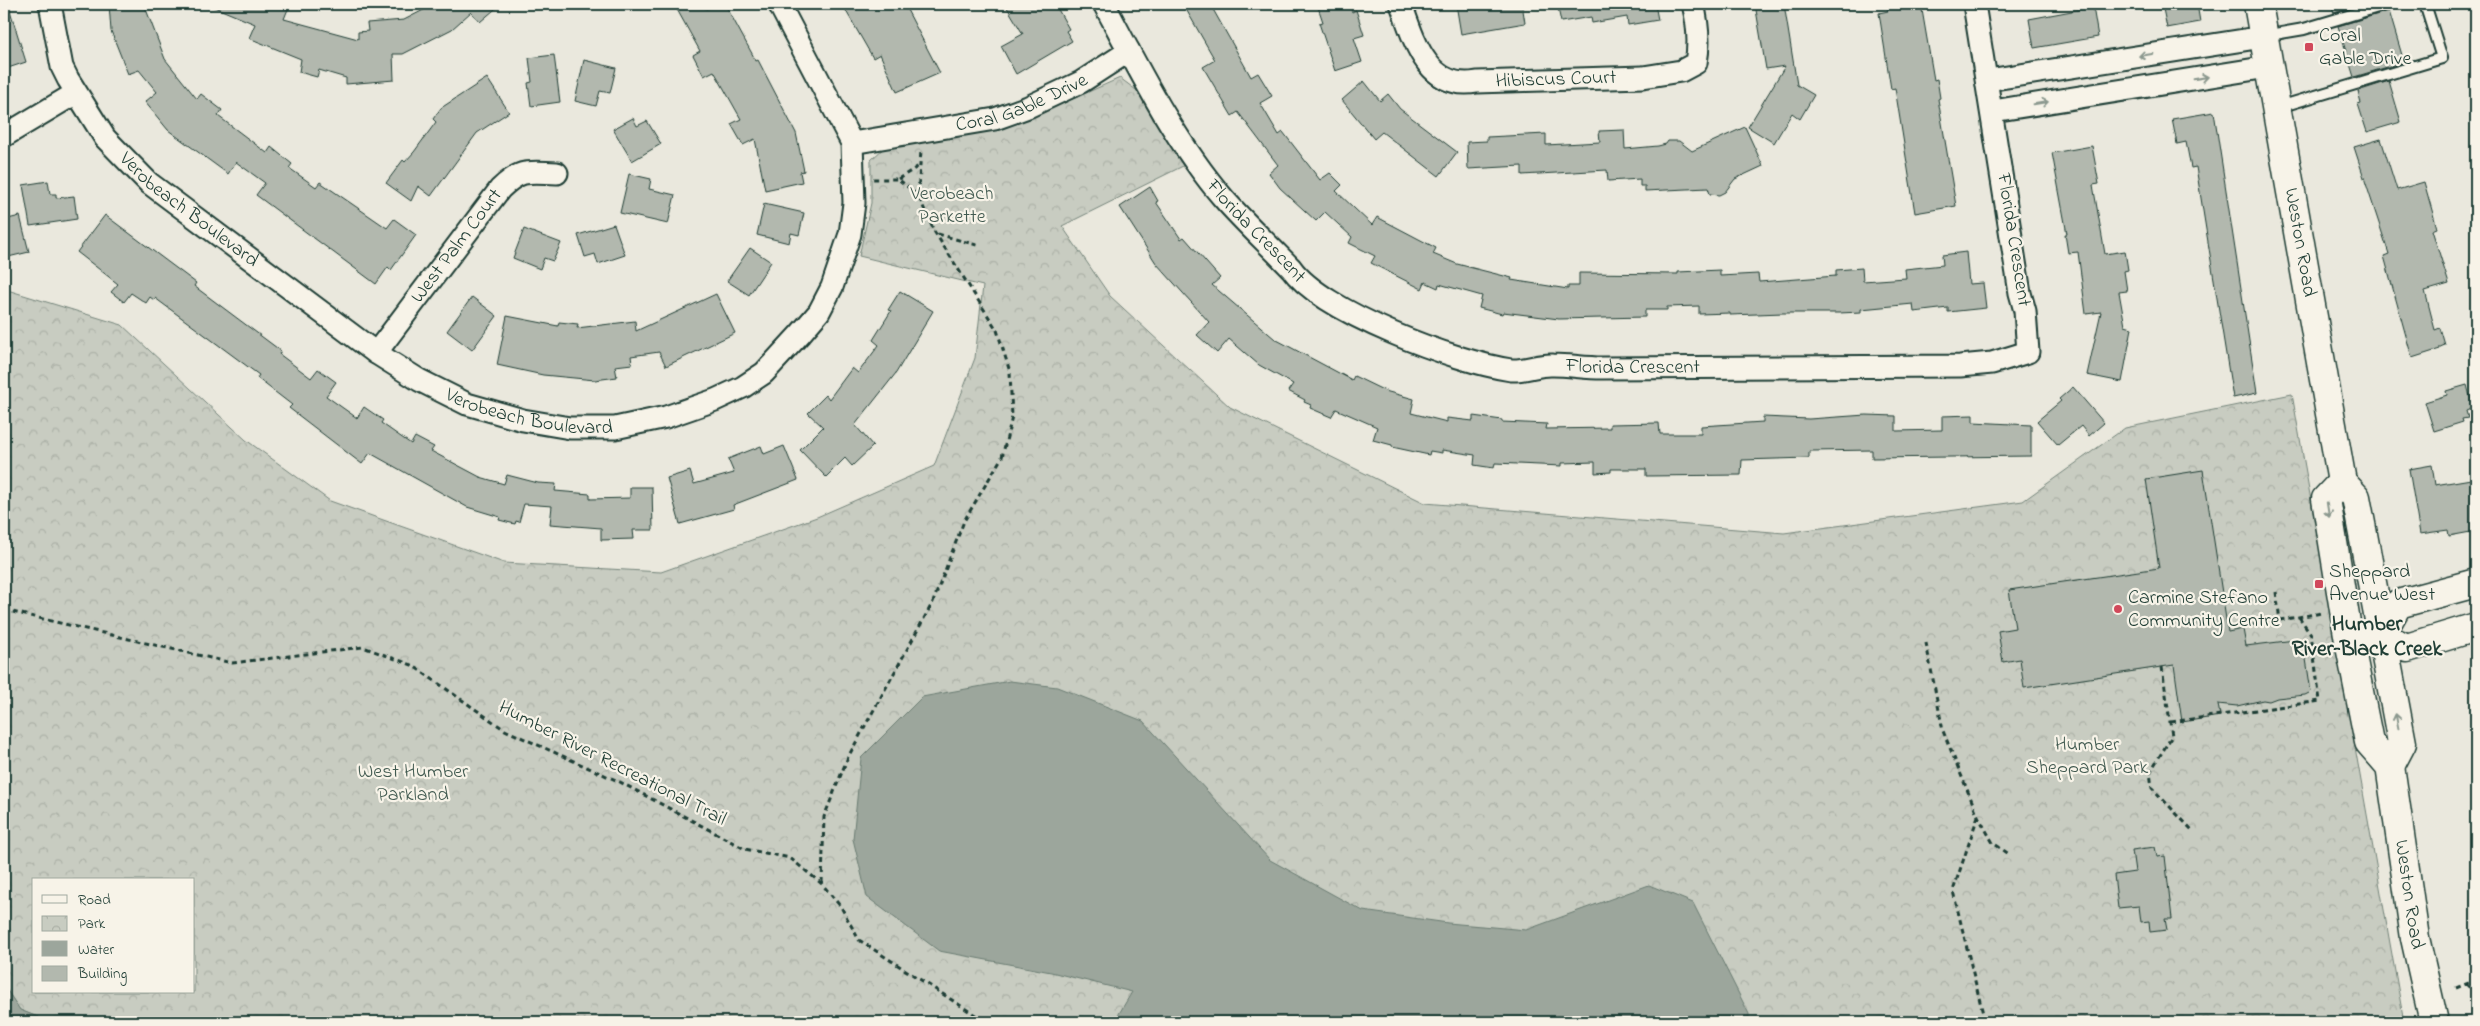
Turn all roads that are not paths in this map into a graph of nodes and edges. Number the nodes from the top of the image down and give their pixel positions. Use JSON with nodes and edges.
{"nodes":[{"id":1,"x":50,"y":4,"type":"edge"},
{"id":2,"x":779,"y":4,"type":"edge"},
{"id":3,"x":1104,"y":4,"type":"edge"},
{"id":4,"x":1402,"y":4,"type":"edge"},
{"id":5,"x":1693,"y":4,"type":"edge"},
{"id":6,"x":1974,"y":4,"type":"edge"},
{"id":7,"x":2258,"y":4,"type":"edge"},
{"id":8,"x":2388,"y":4,"type":"edge"},
{"id":9,"x":2424,"y":4,"type":"edge"},
{"id":10,"x":2263,"y":36,"type":"junction"},
{"id":11,"x":1129,"y":51,"type":"junction"},
{"id":12,"x":2268,"y":67,"type":"junction"},
{"id":13,"x":1988,"y":80,"type":"junction"},
{"id":14,"x":76,"y":93,"type":"junction"},
{"id":15,"x":2276,"y":109,"type":"junction"},
{"id":16,"x":1993,"y":111,"type":"junction"},
{"id":17,"x":4,"y":136,"type":"edge"},
{"id":18,"x":852,"y":142,"type":"junction"},
{"id":19,"x":557,"y":173,"type":"dead end"},
{"id":20,"x":376,"y":352,"type":"junction"},
{"id":21,"x":2342,"y":482,"type":"junction"},
{"id":22,"x":2476,"y":582,"type":"edge"},
{"id":23,"x":2476,"y":627,"type":"edge"},
{"id":24,"x":2380,"y":636,"type":"junction"},
{"id":25,"x":2349,"y":641,"type":"junction"},
{"id":26,"x":2390,"y":766,"type":"junction"},
{"id":27,"x":2434,"y":1022,"type":"edge"}],
"edges":[{"from":1,"to":14,"type":"street","name":"Verobeach Boulevard"},
{"from":2,"to":18,"type":"street","name":"Verobeach Boulevard"},
{"from":3,"to":11,"type":"street"},
{"from":4,"to":5,"type":"street","name":"Hibiscus Court"},
{"from":6,"to":13,"type":"street"},
{"from":7,"to":10,"type":"main road","name":"Weston Road"},
{"from":8,"to":10,"type":"lane"},
{"from":9,"to":15,"type":"lane"},
{"from":10,"to":12,"type":"main road","name":"Weston Road"},
{"from":10,"to":13,"type":"street","one_way":true},
{"from":11,"to":16,"type":"street","name":"Florida Crescent"},
{"from":11,"to":18,"type":"street","name":"Coral Gable Drive"},
{"from":12,"to":15,"type":"main road","name":"Weston Road"},
{"from":16,"to":12,"type":"street","one_way":true},
{"from":13,"to":16,"type":"street"},
{"from":14,"to":17,"type":"street"},
{"from":14,"to":20,"type":"street","name":"Verobeach Boulevard"},
{"from":15,"to":21,"type":"main road","name":"Weston Road"},
{"from":18,"to":20,"type":"street","name":"Verobeach Boulevard"},
{"from":19,"to":20,"type":"street","name":"West Palm Court"},
{"from":21,"to":24,"type":"main road","name":"Weston Road"},
{"from":21,"to":25,"type":"main road","one_way":true},
{"from":22,"to":24,"type":"main road"},
{"from":23,"to":24,"type":"main road"},
{"from":24,"to":25,"type":"main road"},
{"from":26,"to":24,"type":"main road","name":"Weston Road","one_way":true},
{"from":25,"to":26,"type":"main road"},
{"from":26,"to":27,"type":"main road","name":"Weston Road"}]}
